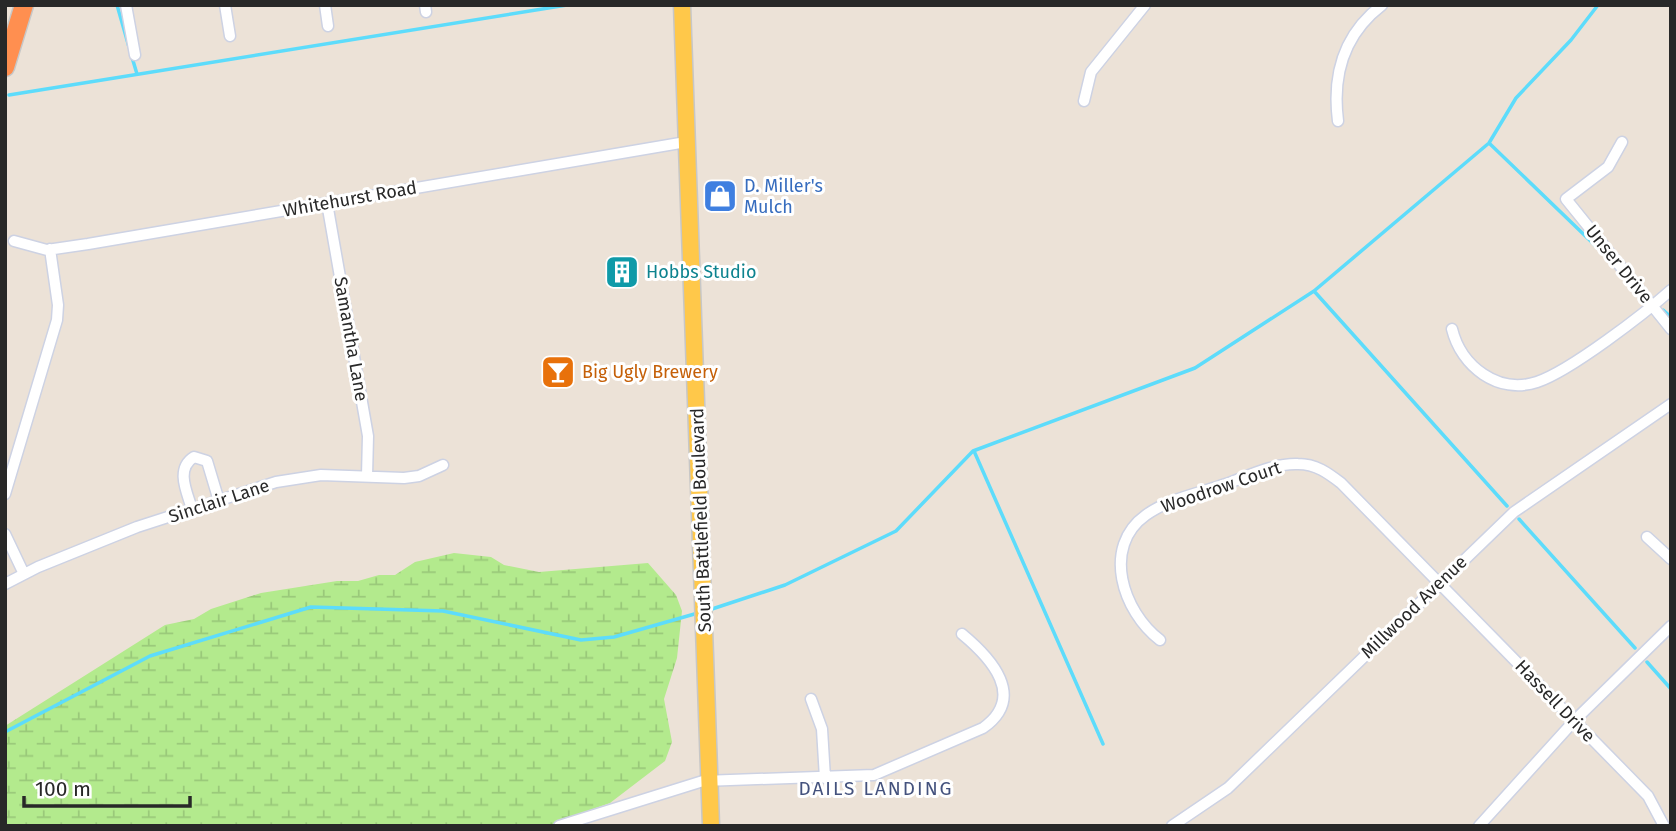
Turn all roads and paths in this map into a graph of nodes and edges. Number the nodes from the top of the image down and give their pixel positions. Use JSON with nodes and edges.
{"nodes":[{"id":1,"x":24,"y":5,"type":"edge"},
{"id":2,"x":126,"y":5,"type":"edge"},
{"id":3,"x":225,"y":5,"type":"edge"},
{"id":4,"x":325,"y":5,"type":"edge"},
{"id":5,"x":682,"y":5,"type":"edge"},
{"id":6,"x":1145,"y":5,"type":"edge"},
{"id":7,"x":1382,"y":5,"type":"edge"},
{"id":8,"x":328,"y":26,"type":"dead end"},
{"id":9,"x":230,"y":36,"type":"dead end"},
{"id":10,"x":135,"y":55,"type":"dead end"},
{"id":11,"x":5,"y":67,"type":"edge"},
{"id":12,"x":1084,"y":101,"type":"dead end"},
{"id":13,"x":1338,"y":121,"type":"dead end"},
{"id":14,"x":686,"y":142,"type":"junction"},
{"id":15,"x":1622,"y":142,"type":"dead end"},
{"id":16,"x":327,"y":202,"type":"junction"},
{"id":17,"x":15,"y":241,"type":"dead end"},
{"id":18,"x":50,"y":249,"type":"junction"},
{"id":19,"x":1671,"y":290,"type":"edge"},
{"id":20,"x":1653,"y":306,"type":"junction"},
{"id":21,"x":1452,"y":329,"type":"dead end"},
{"id":22,"x":1671,"y":329,"type":"edge"},
{"id":23,"x":1671,"y":404,"type":"edge"},
{"id":24,"x":443,"y":465,"type":"dead end"},
{"id":25,"x":367,"y":477,"type":"junction"},
{"id":26,"x":5,"y":494,"type":"edge"},
{"id":27,"x":219,"y":501,"type":"junction"},
{"id":28,"x":192,"y":509,"type":"junction"},
{"id":29,"x":5,"y":534,"type":"edge"},
{"id":30,"x":1647,"y":537,"type":"dead end"},
{"id":31,"x":1671,"y":559,"type":"edge"},
{"id":32,"x":24,"y":574,"type":"junction"},
{"id":33,"x":1439,"y":582,"type":"junction"},
{"id":34,"x":5,"y":584,"type":"edge"},
{"id":35,"x":1671,"y":626,"type":"edge"},
{"id":36,"x":962,"y":634,"type":"dead end"},
{"id":37,"x":1160,"y":640,"type":"dead end"},
{"id":38,"x":811,"y":699,"type":"dead end"},
{"id":39,"x":1574,"y":721,"type":"junction"},
{"id":40,"x":825,"y":778,"type":"junction"},
{"id":41,"x":710,"y":781,"type":"junction"},
{"id":42,"x":559,"y":826,"type":"edge"},
{"id":43,"x":711,"y":826,"type":"edge"},
{"id":44,"x":1172,"y":826,"type":"edge"},
{"id":45,"x":1479,"y":826,"type":"edge"},
{"id":46,"x":1664,"y":826,"type":"edge"}],
"edges":[{"from":1,"to":11,"type":"highway"},
{"from":2,"to":10,"type":"street"},
{"from":3,"to":9,"type":"street"},
{"from":4,"to":8,"type":"street"},
{"from":5,"to":14,"type":"main road","name":"South Battlefield Boulevard"},
{"from":6,"to":12,"type":"street"},
{"from":7,"to":13,"type":"street"},
{"from":14,"to":16,"type":"street","name":"Whitehurst Road"},
{"from":14,"to":41,"type":"main road","name":"South Battlefield Boulevard"},
{"from":15,"to":20,"type":"street","name":"Unser Drive"},
{"from":16,"to":18,"type":"street","name":"Whitehurst Road"},
{"from":16,"to":25,"type":"street","name":"Samantha Lane"},
{"from":17,"to":18,"type":"street","name":"Whitehurst Road"},
{"from":18,"to":26,"type":"street"},
{"from":19,"to":20,"type":"street"},
{"from":20,"to":21,"type":"street"},
{"from":20,"to":22,"type":"street","name":"Unser Drive"},
{"from":23,"to":33,"type":"street","name":"Millwood Avenue"},
{"from":24,"to":25,"type":"street","name":"Sinclair Lane"},
{"from":25,"to":27,"type":"street","name":"Sinclair Lane"},
{"from":27,"to":28,"type":"street","name":"Sinclair Lane"},
{"from":27,"to":28,"type":"street"},
{"from":28,"to":32,"type":"street","name":"Sinclair Lane"},
{"from":29,"to":32,"type":"street"},
{"from":30,"to":31,"type":"street"},
{"from":32,"to":34,"type":"street","name":"Sinclair Lane"},
{"from":33,"to":37,"type":"street","name":"Woodrow Court"},
{"from":33,"to":39,"type":"street","name":"Hassell Drive"},
{"from":33,"to":44,"type":"street","name":"Millwood Avenue"},
{"from":35,"to":39,"type":"street"},
{"from":36,"to":40,"type":"street"},
{"from":38,"to":40,"type":"street"},
{"from":39,"to":45,"type":"street"},
{"from":39,"to":46,"type":"street","name":"Hassell Drive"},
{"from":40,"to":41,"type":"street"},
{"from":41,"to":42,"type":"street"},
{"from":41,"to":43,"type":"main road","name":"South Battlefield Boulevard"}]}
